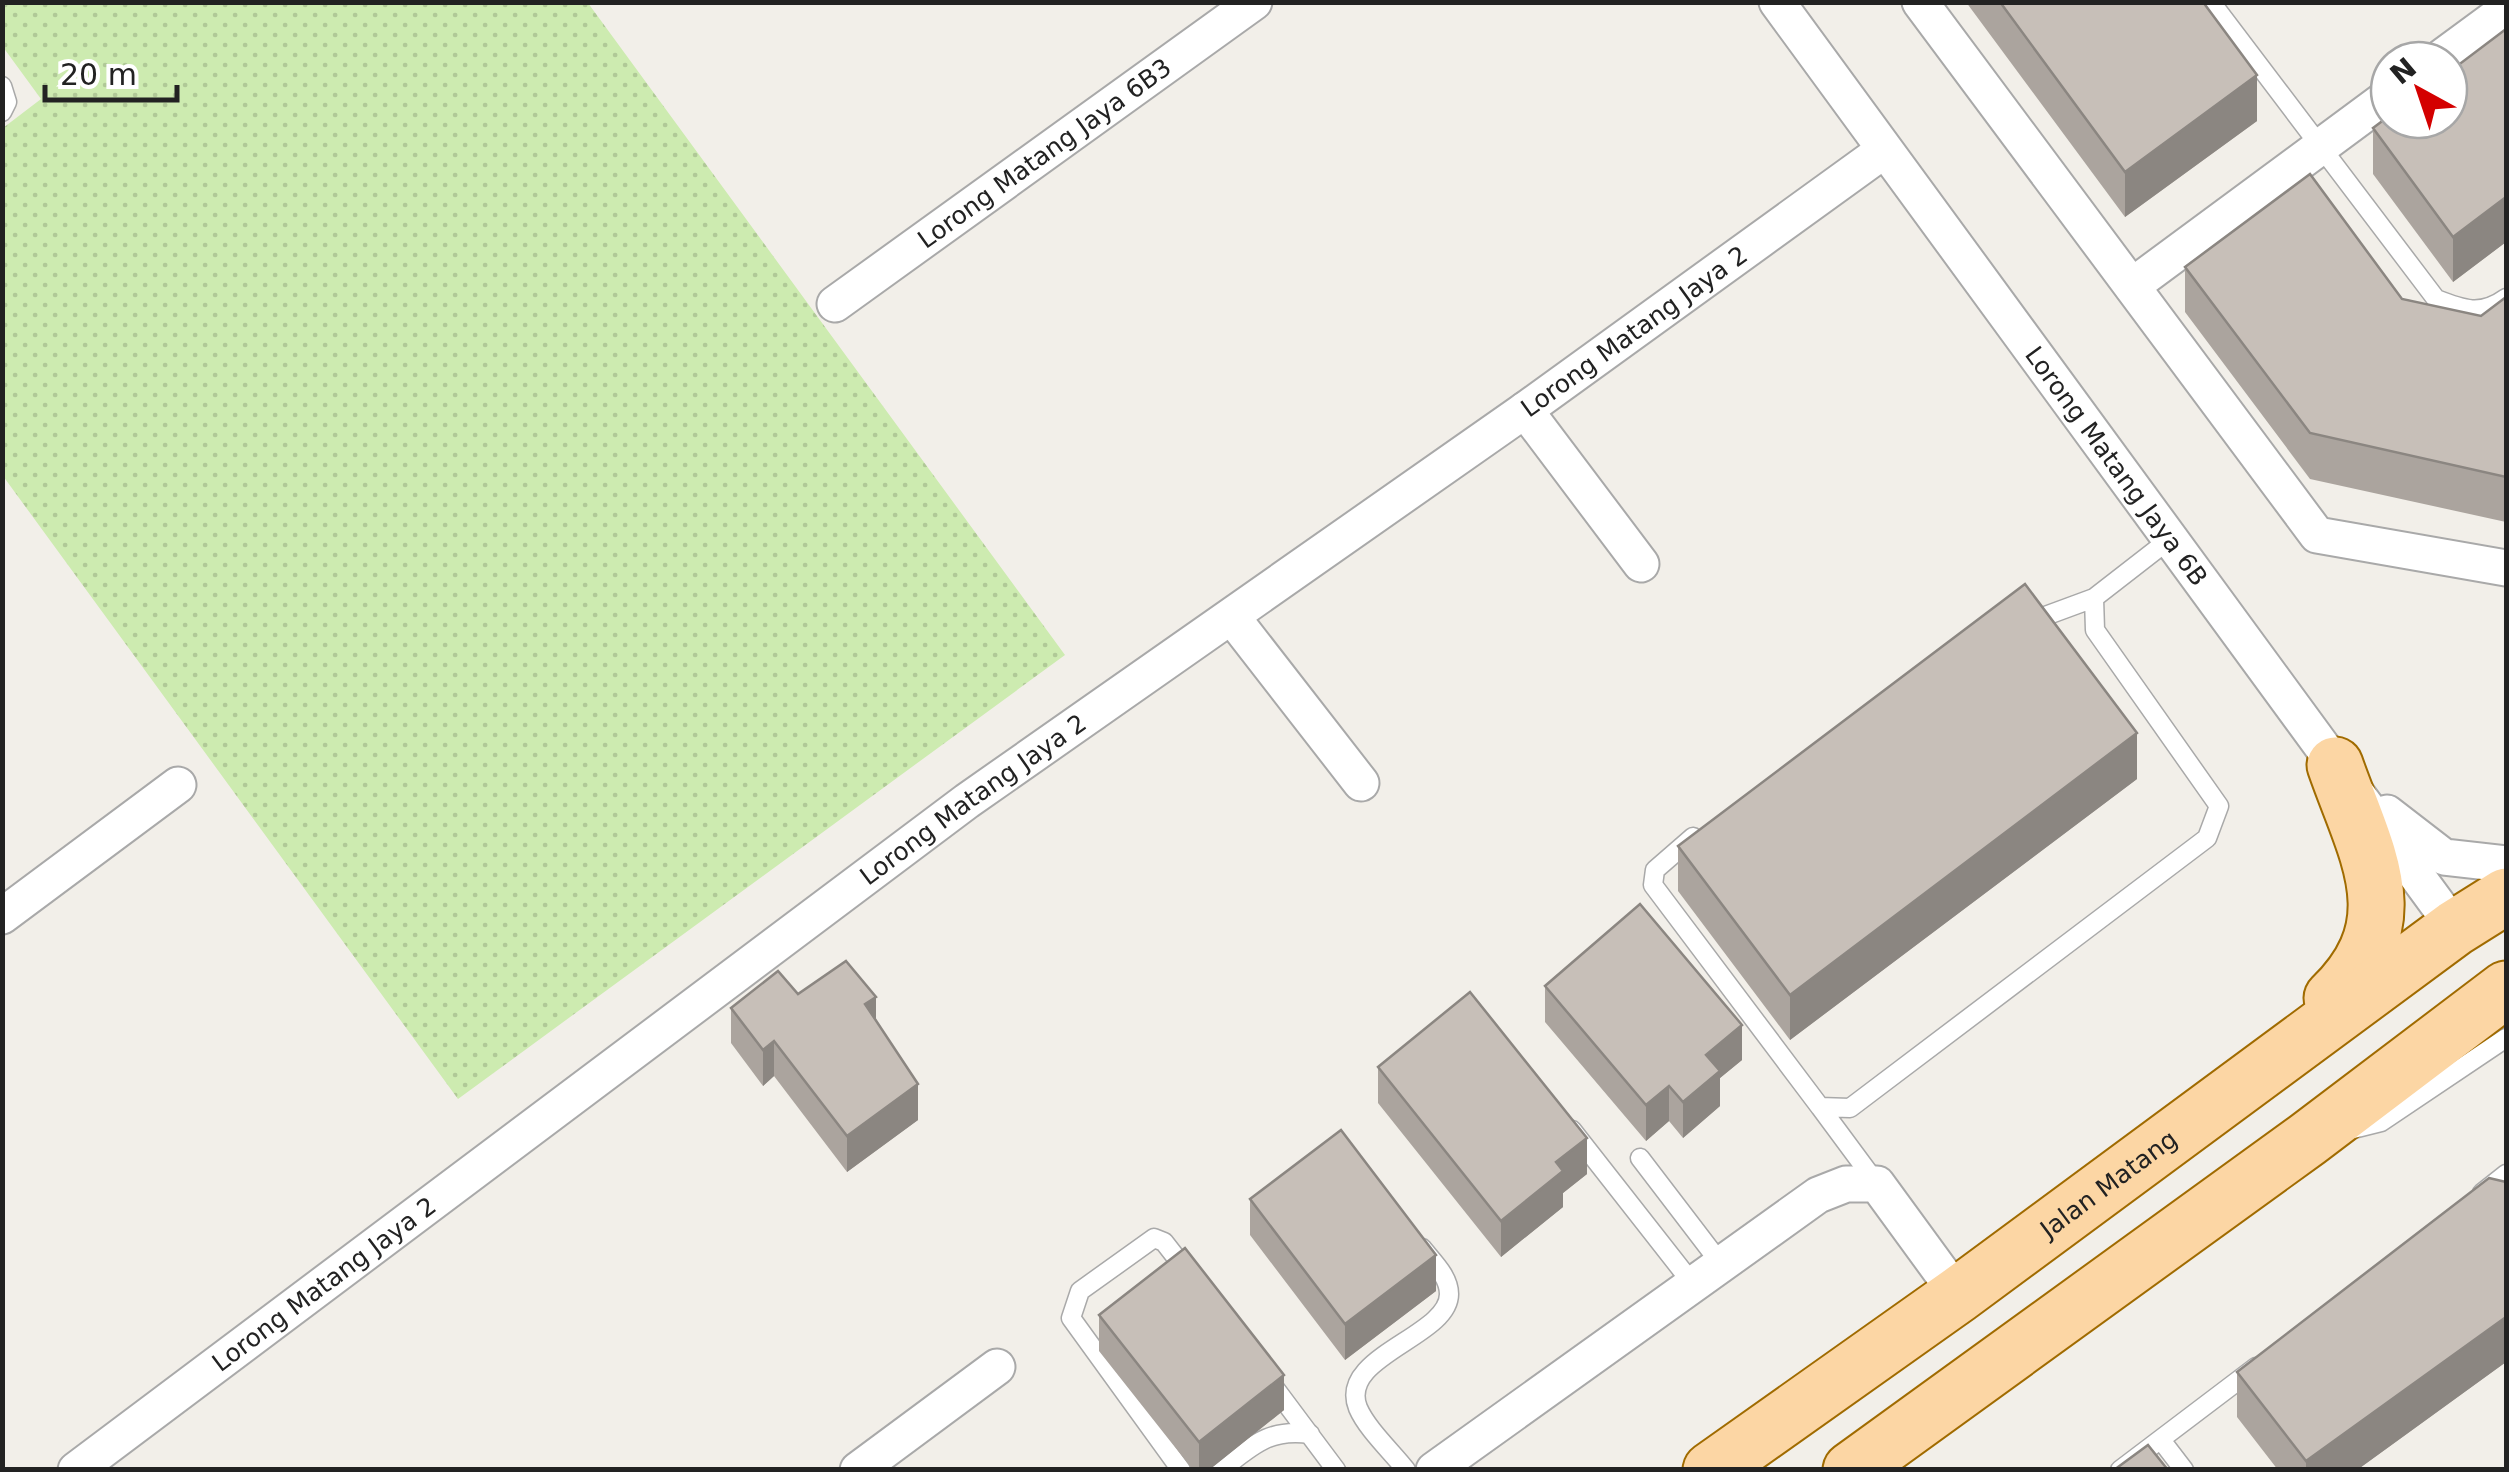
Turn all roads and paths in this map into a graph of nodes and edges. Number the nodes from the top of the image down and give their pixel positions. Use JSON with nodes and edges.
{"nodes":[{"id":1,"x":1254,"y":2,"type":"edge"},
{"id":2,"x":1777,"y":2,"type":"edge"},
{"id":3,"x":1920,"y":2,"type":"edge"},
{"id":4,"x":2211,"y":2,"type":"edge"},
{"id":5,"x":2506,"y":10,"type":"edge"},
{"id":6,"x":2465,"y":40,"type":"edge"},
{"id":7,"x":2,"y":86,"type":"edge"},
{"id":8,"x":2369,"y":111,"type":"edge"},
{"id":9,"x":2,"y":112,"type":"edge"},
{"id":10,"x":2321,"y":146,"type":"junction"},
{"id":11,"x":1883,"y":151,"type":"junction"},
{"id":12,"x":2132,"y":286,"type":"junction"},
{"id":13,"x":2506,"y":298,"type":"edge"},
{"id":14,"x":834,"y":304,"type":"dead end"},
{"id":15,"x":1524,"y":410,"type":"junction"},
{"id":16,"x":2170,"y":539,"type":"junction"},
{"id":17,"x":1641,"y":564,"type":"dead end"},
{"id":18,"x":2506,"y":568,"type":"edge"},
{"id":19,"x":2094,"y":598,"type":"junction"},
{"id":20,"x":1232,"y":617,"type":"junction"},
{"id":21,"x":2006,"y":629,"type":"edge"},
{"id":22,"x":2335,"y":765,"type":"junction"},
{"id":23,"x":1361,"y":783,"type":"dead end"},
{"id":24,"x":178,"y":785,"type":"dead end"},
{"id":25,"x":1702,"y":830,"type":"edge"},
{"id":26,"x":2506,"y":864,"type":"edge"},
{"id":27,"x":2506,"y":896,"type":"edge"},
{"id":28,"x":2,"y":916,"type":"edge"},
{"id":29,"x":2481,"y":931,"type":"edge"},
{"id":30,"x":2506,"y":989,"type":"edge"},
{"id":31,"x":2506,"y":1038,"type":"edge"},
{"id":32,"x":2248,"y":1081,"type":"junction"},
{"id":33,"x":1820,"y":1107,"type":"junction"},
{"id":34,"x":1562,"y":1118,"type":"edge"},
{"id":35,"x":2308,"y":1139,"type":"junction"},
{"id":36,"x":1640,"y":1158,"type":"dead end"},
{"id":37,"x":2506,"y":1174,"type":"edge"},
{"id":38,"x":1877,"y":1184,"type":"junction"},
{"id":39,"x":2460,"y":1211,"type":"edge"},
{"id":40,"x":1409,"y":1232,"type":"edge"},
{"id":41,"x":1722,"y":1264,"type":"junction"},
{"id":42,"x":1692,"y":1283,"type":"junction"},
{"id":43,"x":1198,"y":1286,"type":"edge"},
{"id":44,"x":1958,"y":1295,"type":"junction"},
{"id":45,"x":2271,"y":1355,"type":"edge"},
{"id":46,"x":1254,"y":1360,"type":"edge"},
{"id":47,"x":997,"y":1367,"type":"dead end"},
{"id":48,"x":1310,"y":1434,"type":"junction"},
{"id":49,"x":2162,"y":1440,"type":"junction"},
{"id":50,"x":76,"y":1470,"type":"edge"},
{"id":51,"x":858,"y":1470,"type":"edge"},
{"id":52,"x":1182,"y":1470,"type":"edge"},
{"id":53,"x":1221,"y":1470,"type":"edge"},
{"id":54,"x":1336,"y":1470,"type":"edge"},
{"id":55,"x":1406,"y":1470,"type":"edge"},
{"id":56,"x":1434,"y":1470,"type":"edge"},
{"id":57,"x":1710,"y":1470,"type":"edge"},
{"id":58,"x":1851,"y":1470,"type":"edge"},
{"id":59,"x":2120,"y":1470,"type":"edge"},
{"id":60,"x":2184,"y":1470,"type":"edge"}],
"edges":[{"from":1,"to":14,"type":"street","name":"Lorong Matang Jaya 6B3"},
{"from":2,"to":11,"type":"street","name":"Lorong Matang Jaya 6B"},
{"from":3,"to":12,"type":"street"},
{"from":4,"to":10,"type":"lane"},
{"from":5,"to":6,"type":"street"},
{"from":7,"to":9,"type":"lane"},
{"from":8,"to":10,"type":"street"},
{"from":10,"to":12,"type":"street"},
{"from":10,"to":13,"type":"lane"},
{"from":11,"to":15,"type":"street","name":"Lorong Matang Jaya 2"},
{"from":11,"to":16,"type":"street","name":"Lorong Matang Jaya 6B"},
{"from":12,"to":18,"type":"street"},
{"from":15,"to":17,"type":"street"},
{"from":15,"to":20,"type":"street","name":"Lorong Matang Jaya 2"},
{"from":16,"to":19,"type":"lane"},
{"from":16,"to":22,"type":"street","name":"Lorong Matang Jaya 6B"},
{"from":19,"to":21,"type":"lane"},
{"from":19,"to":33,"type":"lane"},
{"from":20,"to":23,"type":"street"},
{"from":20,"to":50,"type":"street","name":"Lorong Matang Jaya 2"},
{"from":22,"to":26,"type":"street"},
{"from":22,"to":29,"type":"street","name":"Lorong Matang Jaya 6B"},
{"from":22,"to":32,"type":"main road"},
{"from":24,"to":28,"type":"street"},
{"from":25,"to":33,"type":"lane"},
{"from":27,"to":29,"type":"main road","name":"Jalan Matang"},
{"from":29,"to":32,"type":"main road","name":"Jalan Matang"},
{"from":30,"to":35,"type":"main road"},
{"from":31,"to":35,"type":"lane"},
{"from":32,"to":44,"type":"main road","name":"Jalan Matang"},
{"from":33,"to":38,"type":"lane"},
{"from":34,"to":42,"type":"lane"},
{"from":35,"to":58,"type":"main road"},
{"from":36,"to":41,"type":"lane"},
{"from":37,"to":39,"type":"lane"},
{"from":38,"to":41,"type":"street"},
{"from":38,"to":44,"type":"street"},
{"from":40,"to":55,"type":"lane"},
{"from":41,"to":42,"type":"street"},
{"from":42,"to":56,"type":"street"},
{"from":43,"to":52,"type":"lane"},
{"from":44,"to":57,"type":"main road","name":"Jalan Matang"},
{"from":45,"to":49,"type":"lane"},
{"from":46,"to":48,"type":"lane"},
{"from":47,"to":51,"type":"street"},
{"from":48,"to":53,"type":"lane"},
{"from":48,"to":54,"type":"lane"},
{"from":49,"to":59,"type":"lane"},
{"from":49,"to":60,"type":"lane"}]}
